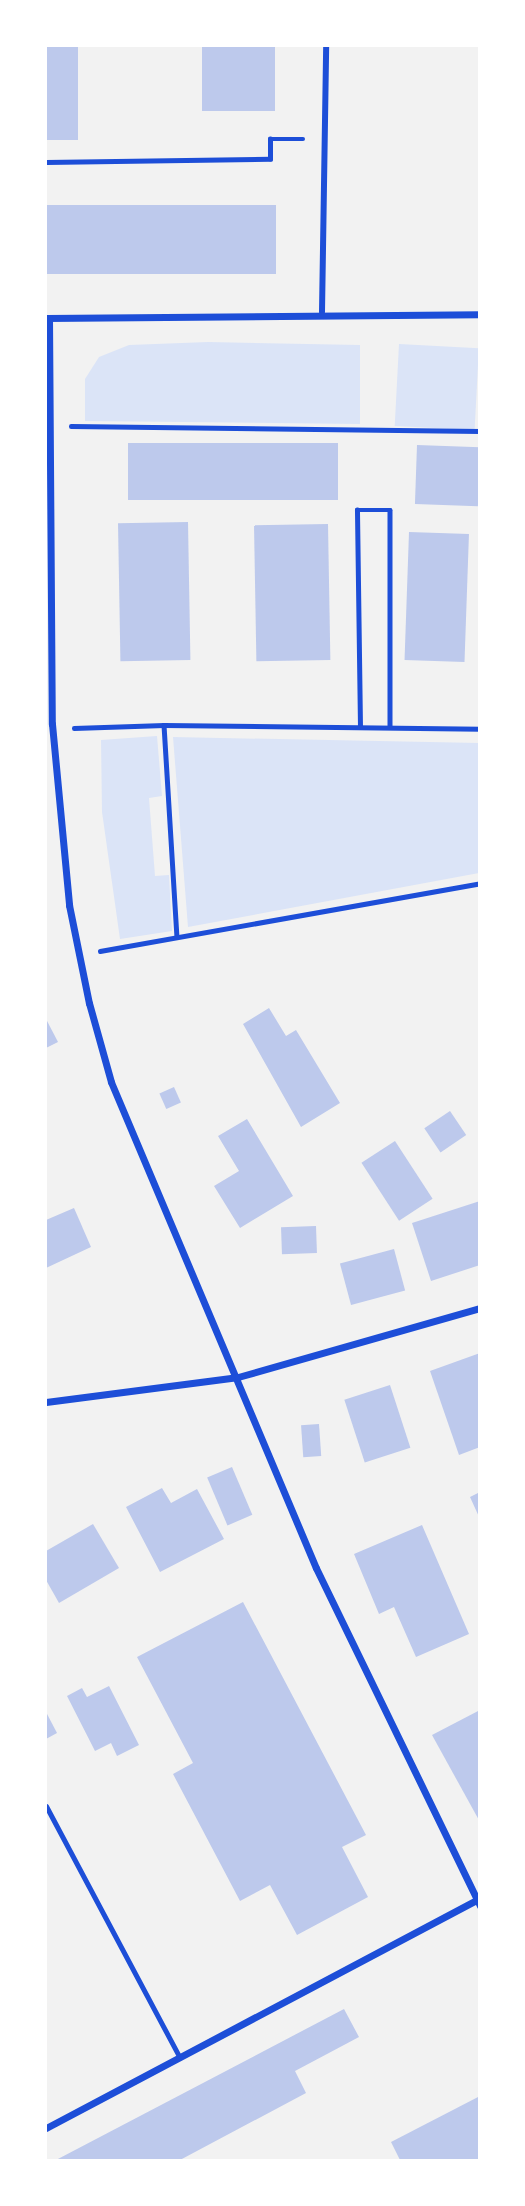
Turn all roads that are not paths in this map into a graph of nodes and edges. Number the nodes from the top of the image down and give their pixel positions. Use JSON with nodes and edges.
{"nodes":[{"id":1,"x":326,"y":46,"type":"edge"},
{"id":2,"x":322,"y":313,"type":"junction"},
{"id":3,"x":480,"y":314,"type":"edge"},
{"id":4,"x":47,"y":318,"type":"edge"},
{"id":5,"x":480,"y":1308,"type":"edge"},
{"id":6,"x":238,"y":1377,"type":"junction"},
{"id":7,"x":46,"y":1402,"type":"edge"},
{"id":8,"x":46,"y":1806,"type":"edge"},
{"id":9,"x":479,"y":1901,"type":"edge"},
{"id":10,"x":180,"y":2058,"type":"junction"},
{"id":11,"x":46,"y":2128,"type":"edge"}],
"edges":[{"from":1,"to":2,"type":"street"},
{"from":2,"to":3,"type":"street"},
{"from":2,"to":4,"type":"street"},
{"from":4,"to":6,"type":"street"},
{"from":5,"to":6,"type":"street"},
{"from":6,"to":7,"type":"street"},
{"from":6,"to":9,"type":"street"},
{"from":8,"to":10,"type":"lane"},
{"from":9,"to":10,"type":"street"},
{"from":10,"to":11,"type":"street"}]}
